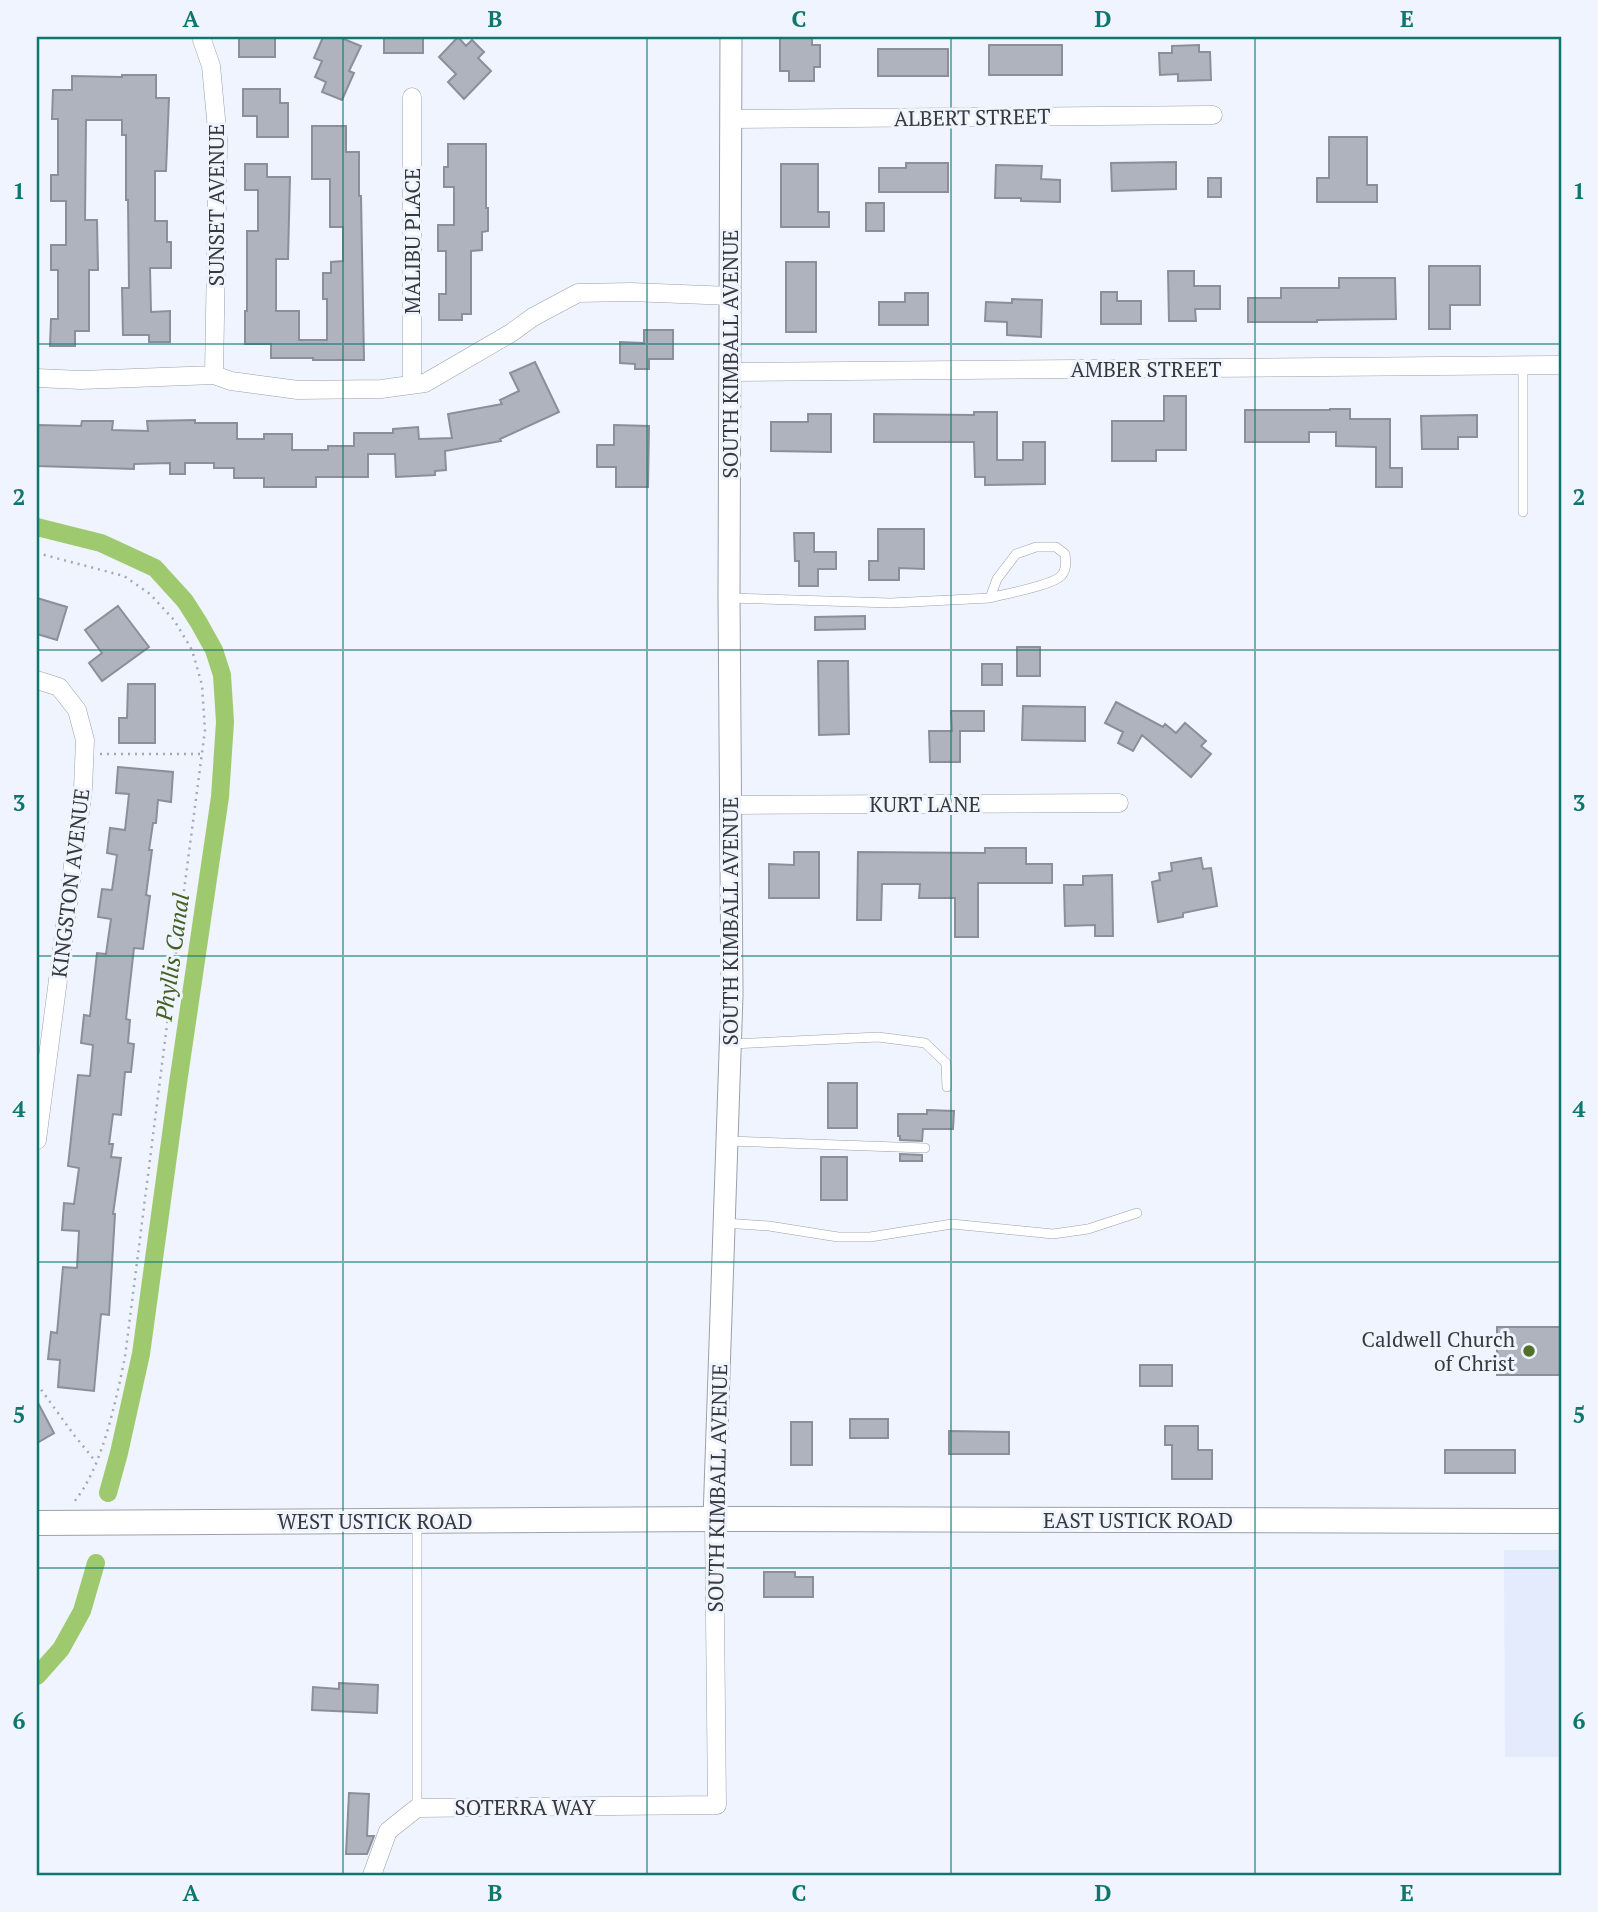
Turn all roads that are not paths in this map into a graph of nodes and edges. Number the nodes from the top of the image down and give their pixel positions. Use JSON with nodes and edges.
{"nodes":[{"id":1,"x":201,"y":37,"type":"edge"},
{"id":2,"x":731,"y":37,"type":"edge"},
{"id":3,"x":412,"y":97,"type":"dead end"},
{"id":4,"x":1213,"y":115,"type":"dead end"},
{"id":5,"x":731,"y":119,"type":"junction"},
{"id":6,"x":731,"y":296,"type":"junction"},
{"id":7,"x":1522,"y":365,"type":"junction"},
{"id":8,"x":1561,"y":365,"type":"edge"},
{"id":9,"x":730,"y":372,"type":"junction"},
{"id":10,"x":215,"y":375,"type":"junction"},
{"id":11,"x":37,"y":378,"type":"edge"},
{"id":12,"x":412,"y":385,"type":"junction"},
{"id":13,"x":1523,"y":512,"type":"dead end"},
{"id":14,"x":729,"y":598,"type":"junction"},
{"id":15,"x":990,"y":598,"type":"junction"},
{"id":16,"x":37,"y":680,"type":"edge"},
{"id":17,"x":1119,"y":803,"type":"dead end"},
{"id":18,"x":730,"y":805,"type":"junction"},
{"id":19,"x":730,"y":1044,"type":"junction"},
{"id":20,"x":947,"y":1087,"type":"dead end"},
{"id":21,"x":37,"y":1140,"type":"edge"},
{"id":22,"x":726,"y":1141,"type":"junction"},
{"id":23,"x":925,"y":1148,"type":"dead end"},
{"id":24,"x":1137,"y":1213,"type":"dead end"},
{"id":25,"x":723,"y":1223,"type":"junction"},
{"id":26,"x":714,"y":1519,"type":"junction"},
{"id":27,"x":417,"y":1521,"type":"junction"},
{"id":28,"x":1561,"y":1521,"type":"edge"},
{"id":29,"x":45,"y":1523,"type":"edge"},
{"id":30,"x":717,"y":1805,"type":"joint"},
{"id":31,"x":417,"y":1808,"type":"junction"},
{"id":32,"x":372,"y":1875,"type":"edge"}],
"edges":[{"from":1,"to":10,"type":"street","name":"SUNSET AVENUE"},
{"from":2,"to":5,"type":"street","name":"SOUTH KIMBALL AVENUE"},
{"from":3,"to":12,"type":"street","name":"MALIBU PLACE"},
{"from":4,"to":5,"type":"street","name":"ALBERT STREET"},
{"from":5,"to":6,"type":"street","name":"SOUTH KIMBALL AVENUE"},
{"from":6,"to":9,"type":"street","name":"SOUTH KIMBALL AVENUE"},
{"from":6,"to":12,"type":"street"},
{"from":7,"to":8,"type":"street","name":"AMBER STREET"},
{"from":7,"to":9,"type":"street","name":"AMBER STREET"},
{"from":7,"to":13,"type":"lane"},
{"from":9,"to":14,"type":"street","name":"SOUTH KIMBALL AVENUE"},
{"from":10,"to":11,"type":"street"},
{"from":10,"to":12,"type":"street"},
{"from":14,"to":15,"type":"lane"},
{"from":14,"to":18,"type":"street","name":"SOUTH KIMBALL AVENUE"},
{"from":15,"to":15,"type":"lane"},
{"from":16,"to":21,"type":"street","name":"KINGSTON AVENUE"},
{"from":17,"to":18,"type":"street","name":"KURT LANE"},
{"from":18,"to":19,"type":"street","name":"SOUTH KIMBALL AVENUE"},
{"from":19,"to":20,"type":"lane"},
{"from":19,"to":22,"type":"street","name":"SOUTH KIMBALL AVENUE"},
{"from":22,"to":23,"type":"lane"},
{"from":22,"to":25,"type":"street","name":"SOUTH KIMBALL AVENUE"},
{"from":24,"to":25,"type":"lane"},
{"from":25,"to":26,"type":"street","name":"SOUTH KIMBALL AVENUE"},
{"from":26,"to":27,"type":"main road","name":"WEST USTICK ROAD"},
{"from":26,"to":28,"type":"main road","name":"EAST USTICK ROAD"},
{"from":26,"to":30,"type":"street","name":"SOUTH KIMBALL AVENUE"},
{"from":27,"to":29,"type":"main road","name":"WEST USTICK ROAD"},
{"from":27,"to":31,"type":"lane"},
{"from":30,"to":31,"type":"street","name":"SOTERRA WAY"},
{"from":31,"to":32,"type":"street"}]}
